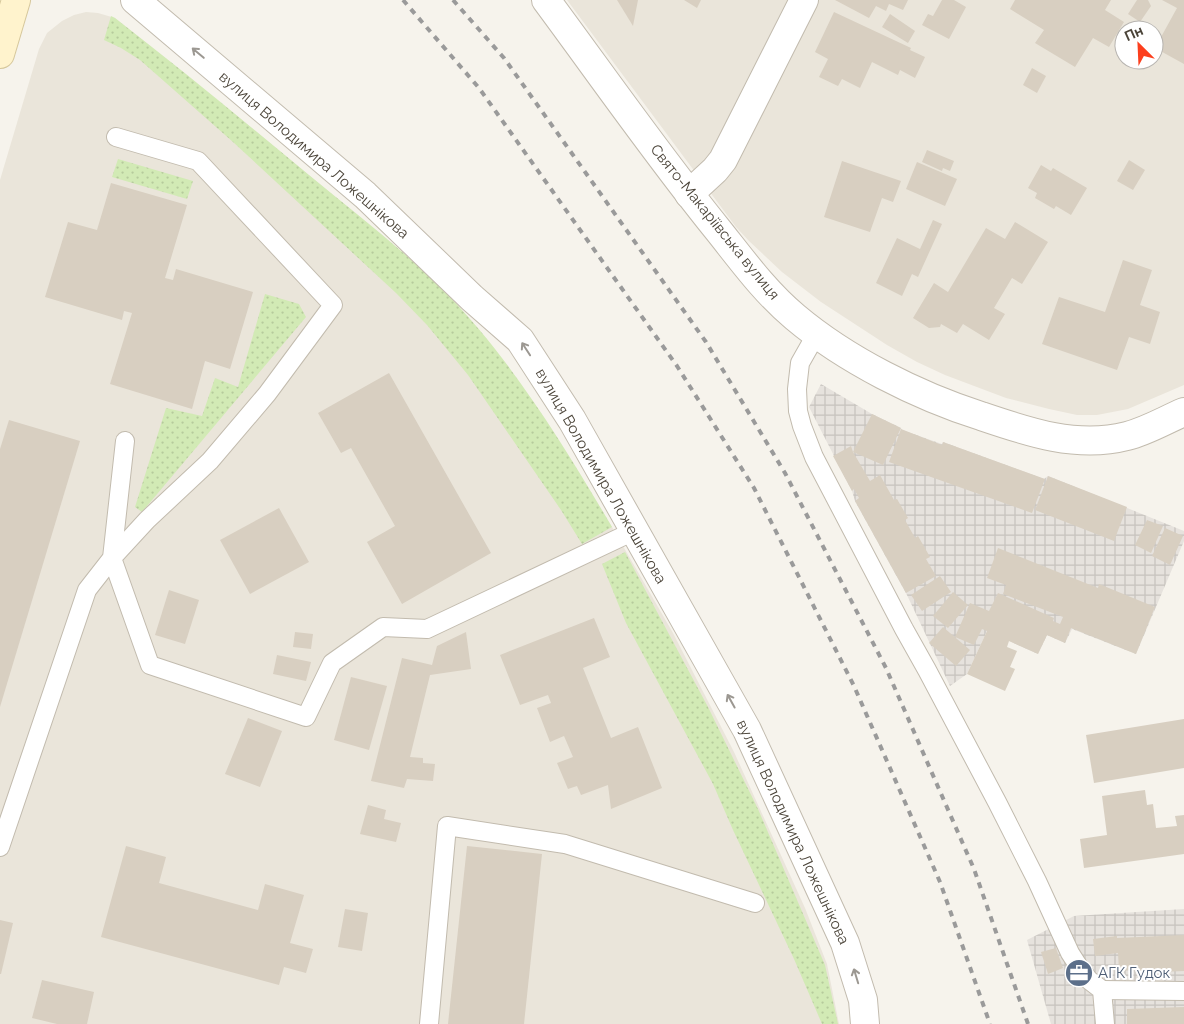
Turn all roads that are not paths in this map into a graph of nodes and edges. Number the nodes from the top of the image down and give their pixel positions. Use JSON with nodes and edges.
{"nodes":[{"id":1,"x":16,"y":0,"type":"edge"},
{"id":2,"x":135,"y":0,"type":"edge"},
{"id":3,"x":546,"y":0,"type":"edge"},
{"id":4,"x":804,"y":0,"type":"edge"},
{"id":5,"x":0,"y":54,"type":"edge"},
{"id":6,"x":116,"y":137,"type":"dead end"},
{"id":7,"x":688,"y":194,"type":"junction"},
{"id":8,"x":817,"y":333,"type":"junction"},
{"id":9,"x":1184,"y":412,"type":"edge"},
{"id":10,"x":125,"y":441,"type":"dead end"},
{"id":11,"x":634,"y":531,"type":"junction"},
{"id":12,"x":112,"y":558,"type":"junction"},
{"id":13,"x":0,"y":847,"type":"edge"},
{"id":14,"x":755,"y":903,"type":"dead end"},
{"id":15,"x":1102,"y":990,"type":"junction"},
{"id":16,"x":1184,"y":991,"type":"edge"},
{"id":17,"x":429,"y":1024,"type":"edge"},
{"id":18,"x":865,"y":1024,"type":"edge"},
{"id":19,"x":1105,"y":1024,"type":"edge"}],
"edges":[{"from":1,"to":5,"type":"main road"},
{"from":11,"to":2,"type":"street","name":"вулиця Володимира Ложешнікова","one_way":true},
{"from":3,"to":7,"type":"street","name":"Свято-Макаріївська вулиця"},
{"from":4,"to":7,"type":"street"},
{"from":6,"to":12,"type":"lane"},
{"from":7,"to":8,"type":"street","name":"Свято-Макаріївська вулиця"},
{"from":8,"to":9,"type":"street","name":"Свято-Макаріївська вулиця"},
{"from":8,"to":15,"type":"lane"},
{"from":10,"to":12,"type":"lane"},
{"from":11,"to":12,"type":"lane"},
{"from":18,"to":11,"type":"street","name":"вулиця Володимира Ложешнікова","one_way":true},
{"from":12,"to":13,"type":"lane"},
{"from":14,"to":17,"type":"lane"},
{"from":15,"to":16,"type":"lane"},
{"from":15,"to":19,"type":"lane"}]}
